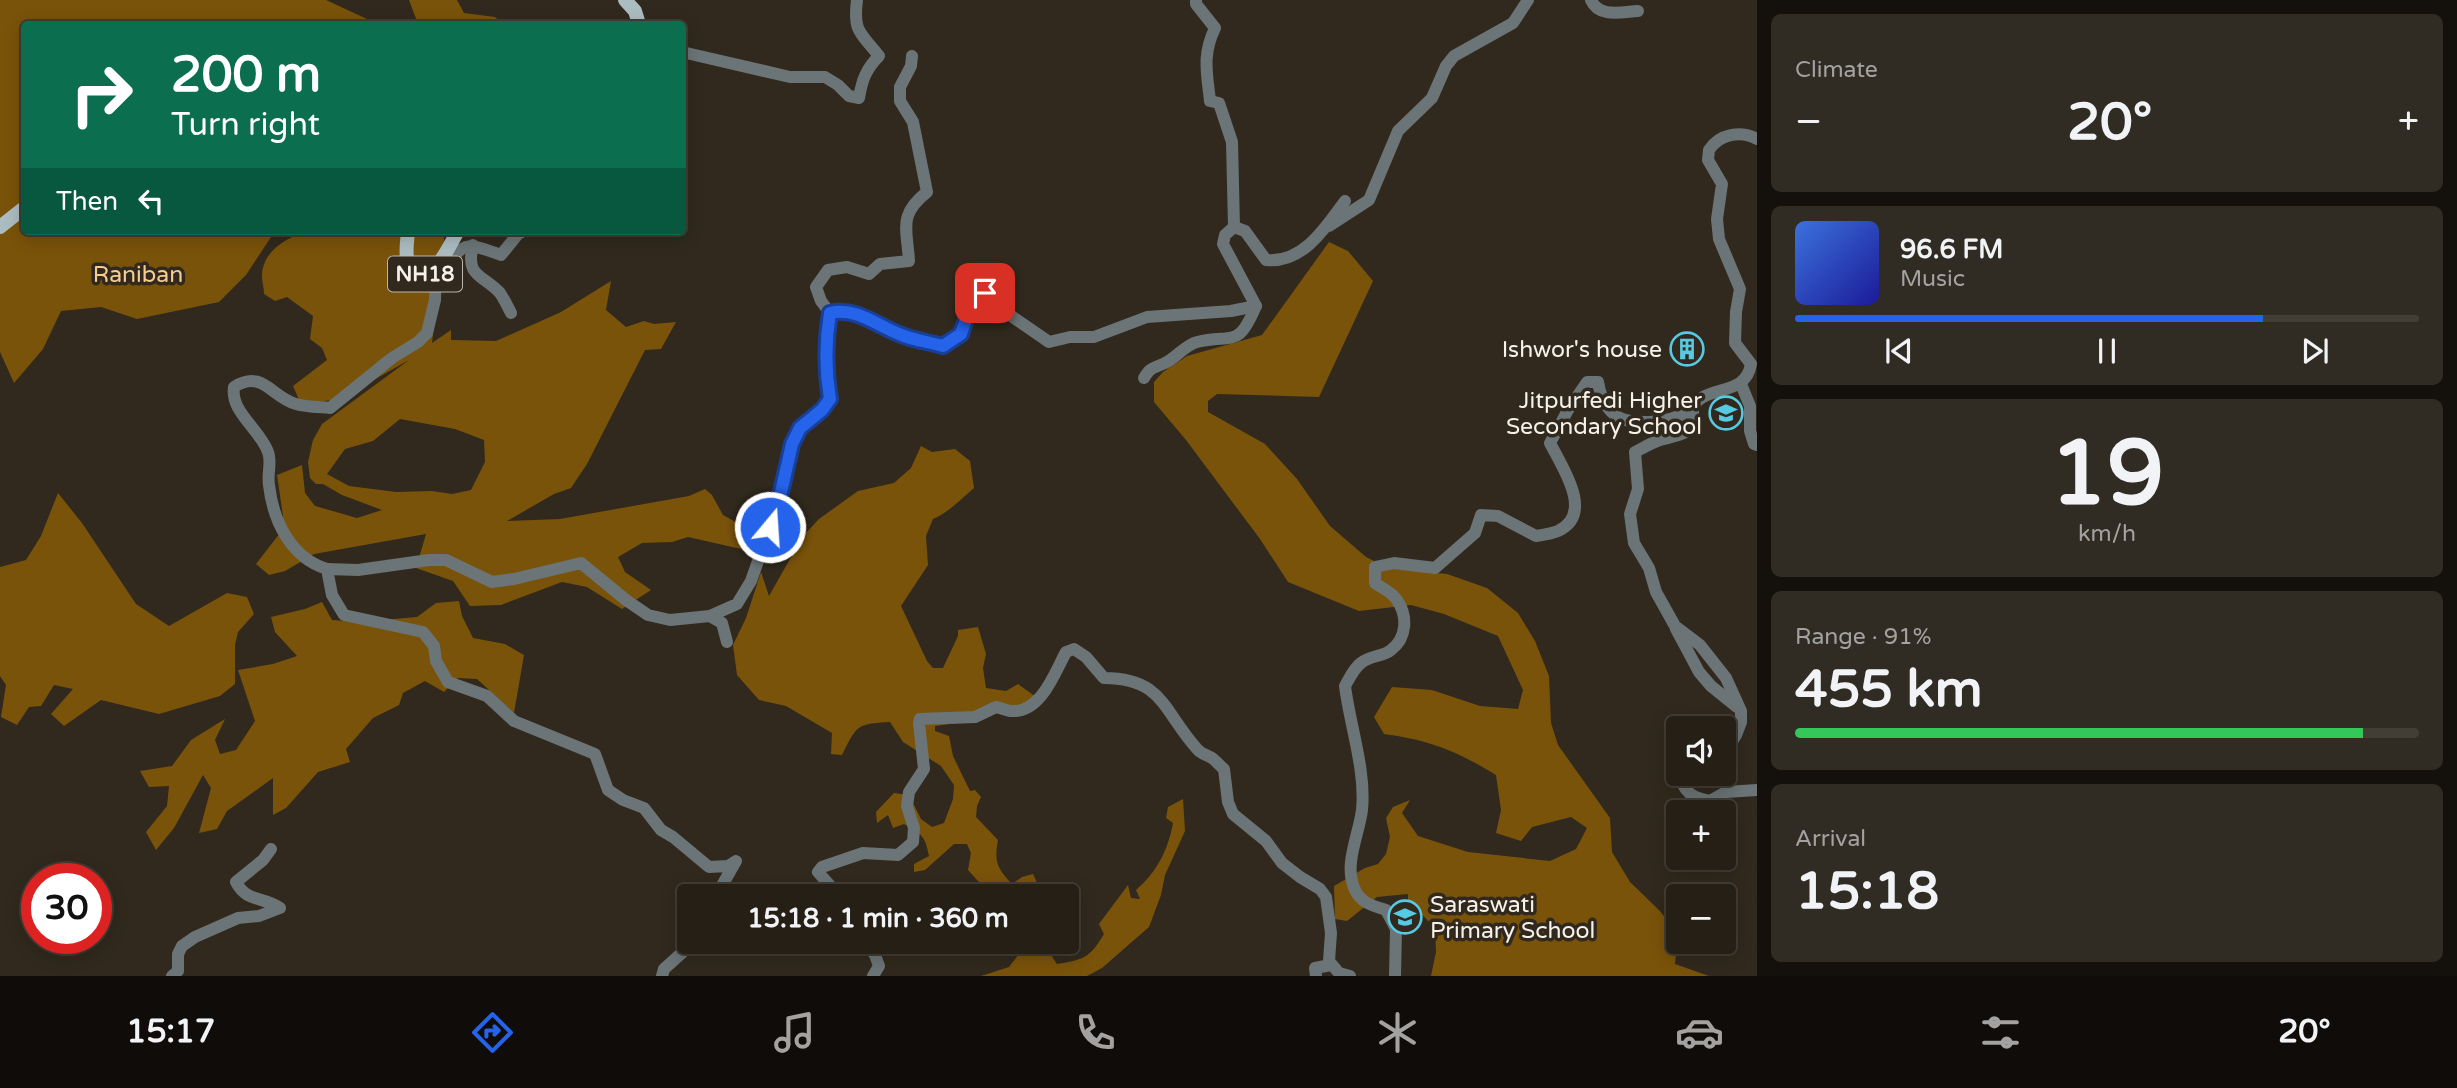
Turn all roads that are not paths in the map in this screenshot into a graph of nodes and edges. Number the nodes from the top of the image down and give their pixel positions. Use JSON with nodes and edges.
{"nodes":[{"id":1,"x":625,"y":0,"type":"edge"},
{"id":2,"x":857,"y":0,"type":"edge"},
{"id":3,"x":1196,"y":0,"type":"edge"},
{"id":4,"x":1528,"y":0,"type":"edge"},
{"id":5,"x":1591,"y":0,"type":"edge"},
{"id":6,"x":1638,"y":10,"type":"dead end"},
{"id":7,"x":638,"y":21,"type":"edge"},
{"id":8,"x":686,"y":53,"type":"edge"},
{"id":9,"x":912,"y":56,"type":"dead end"},
{"id":10,"x":1757,"y":139,"type":"edge"},
{"id":11,"x":1345,"y":201,"type":"dead end"},
{"id":12,"x":21,"y":210,"type":"edge"},
{"id":13,"x":1234,"y":227,"type":"junction"},
{"id":14,"x":0,"y":228,"type":"edge"},
{"id":15,"x":1323,"y":230,"type":"junction"},
{"id":16,"x":408,"y":235,"type":"edge"},
{"id":17,"x":456,"y":235,"type":"edge"},
{"id":18,"x":517,"y":235,"type":"edge"},
{"id":19,"x":473,"y":245,"type":"junction"},
{"id":20,"x":436,"y":268,"type":"junction"},
{"id":21,"x":1256,"y":306,"type":"junction"},
{"id":22,"x":512,"y":313,"type":"dead end"},
{"id":23,"x":830,"y":313,"type":"junction"},
{"id":24,"x":1143,"y":378,"type":"dead end"},
{"id":25,"x":1741,"y":384,"type":"junction"},
{"id":26,"x":1692,"y":406,"type":"junction"},
{"id":27,"x":1757,"y":445,"type":"edge"},
{"id":28,"x":327,"y":569,"type":"junction"},
{"id":29,"x":710,"y":616,"type":"junction"},
{"id":30,"x":727,"y":642,"type":"dead end"},
{"id":31,"x":1736,"y":735,"type":"edge"},
{"id":32,"x":1683,"y":786,"type":"edge"},
{"id":33,"x":1757,"y":790,"type":"edge"},
{"id":34,"x":271,"y":849,"type":"dead end"},
{"id":35,"x":723,"y":884,"type":"edge"},
{"id":36,"x":828,"y":884,"type":"edge"},
{"id":37,"x":681,"y":954,"type":"edge"},
{"id":38,"x":875,"y":954,"type":"edge"},
{"id":39,"x":1331,"y":965,"type":"junction"},
{"id":40,"x":172,"y":976,"type":"edge"},
{"id":41,"x":662,"y":976,"type":"edge"},
{"id":42,"x":873,"y":976,"type":"edge"},
{"id":43,"x":1316,"y":976,"type":"edge"},
{"id":44,"x":1350,"y":976,"type":"edge"},
{"id":45,"x":1395,"y":976,"type":"edge"}],
"edges":[{"from":1,"to":7,"type":"main road"},
{"from":2,"to":8,"type":"street"},
{"from":3,"to":13,"type":"street"},
{"from":4,"to":15,"type":"street"},
{"from":5,"to":6,"type":"street"},
{"from":9,"to":23,"type":"street"},
{"from":10,"to":25,"type":"street"},
{"from":11,"to":15,"type":"street"},
{"from":12,"to":14,"type":"main road"},
{"from":13,"to":15,"type":"street"},
{"from":13,"to":21,"type":"street"},
{"from":16,"to":20,"type":"main road","number":"NH18"},
{"from":17,"to":20,"type":"main road","number":"NH18"},
{"from":18,"to":19,"type":"street"},
{"from":19,"to":20,"type":"street"},
{"from":19,"to":22,"type":"street"},
{"from":20,"to":28,"type":"street"},
{"from":21,"to":23,"type":"street"},
{"from":21,"to":24,"type":"street"},
{"from":23,"to":29,"type":"street"},
{"from":25,"to":26,"type":"street"},
{"from":25,"to":27,"type":"street"},
{"from":26,"to":31,"type":"street"},
{"from":26,"to":45,"type":"street"},
{"from":28,"to":29,"type":"street"},
{"from":28,"to":35,"type":"street"},
{"from":29,"to":30,"type":"street"},
{"from":32,"to":33,"type":"street"},
{"from":34,"to":40,"type":"street"},
{"from":36,"to":39,"type":"street"},
{"from":37,"to":41,"type":"street"},
{"from":38,"to":42,"type":"street"},
{"from":39,"to":43,"type":"street"},
{"from":39,"to":44,"type":"street"}]}
